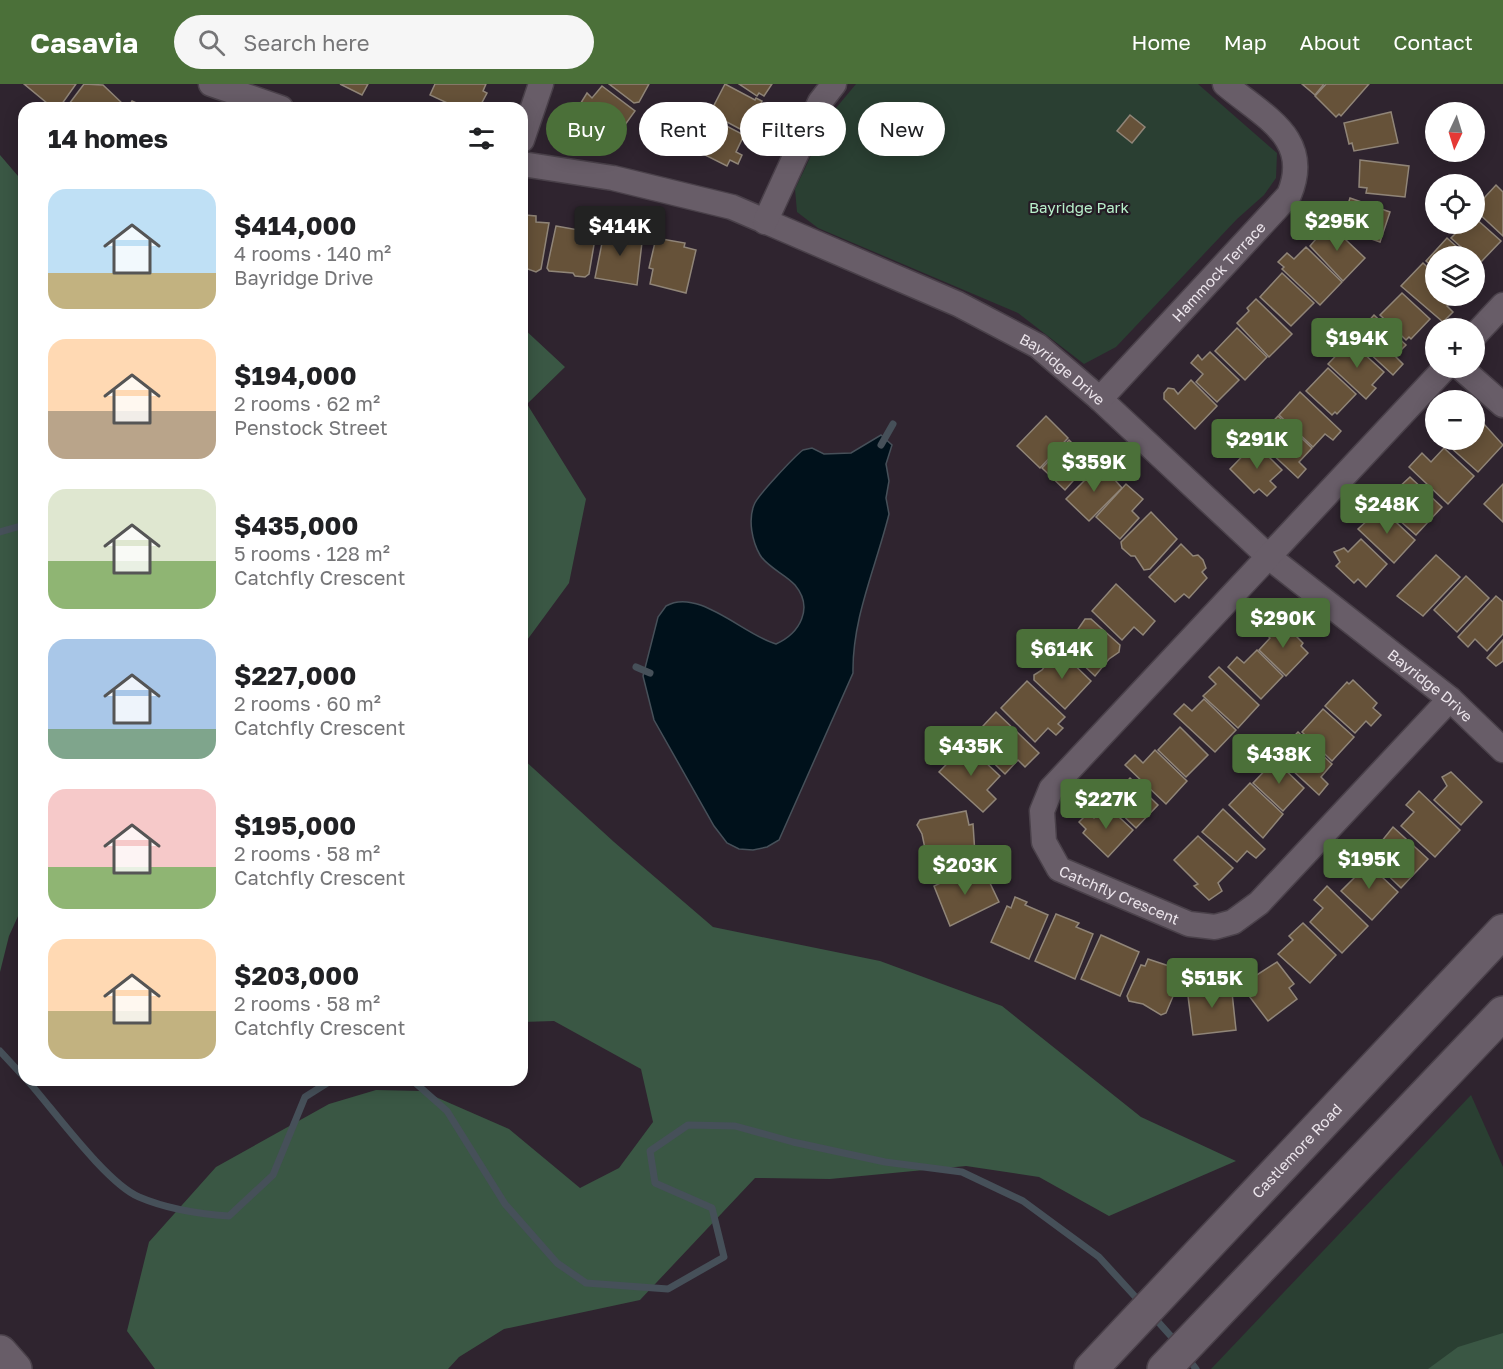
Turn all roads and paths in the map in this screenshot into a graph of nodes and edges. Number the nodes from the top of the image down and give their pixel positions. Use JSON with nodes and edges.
{"nodes":[{"id":1,"x":211,"y":84,"type":"edge"},
{"id":2,"x":541,"y":84,"type":"edge"},
{"id":3,"x":834,"y":84,"type":"edge"},
{"id":4,"x":1225,"y":84,"type":"edge"},
{"id":5,"x":274,"y":98,"type":"edge"},
{"id":6,"x":528,"y":122,"type":"edge"},
{"id":7,"x":528,"y":165,"type":"edge"},
{"id":8,"x":765,"y":222,"type":"junction"},
{"id":9,"x":1503,"y":305,"type":"edge"},
{"id":10,"x":1485,"y":324,"type":"edge"},
{"id":11,"x":1436,"y":378,"type":"edge"},
{"id":12,"x":1472,"y":378,"type":"edge"},
{"id":13,"x":1100,"y":399,"type":"junction"},
{"id":14,"x":1503,"y":405,"type":"edge"},
{"id":15,"x":1270,"y":558,"type":"junction"},
{"id":16,"x":1450,"y":699,"type":"junction"},
{"id":17,"x":1503,"y":750,"type":"edge"},
{"id":18,"x":1503,"y":931,"type":"edge"},
{"id":19,"x":1503,"y":1013,"type":"edge"},
{"id":20,"x":0,"y":1352,"type":"edge"},
{"id":21,"x":1093,"y":1367,"type":"edge"},
{"id":22,"x":15,"y":1369,"type":"edge"},
{"id":23,"x":1164,"y":1369,"type":"edge"}],
"edges":[{"from":1,"to":5,"type":"street"},
{"from":2,"to":6,"type":"street"},
{"from":3,"to":8,"type":"street"},
{"from":4,"to":13,"type":"street","name":"Hammock Terrace"},
{"from":7,"to":8,"type":"street","name":"Bayridge Drive"},
{"from":8,"to":13,"type":"street","name":"Bayridge Drive"},
{"from":9,"to":10,"type":"street"},
{"from":11,"to":15,"type":"street","name":"Catchfly Crescent"},
{"from":12,"to":14,"type":"street"},
{"from":13,"to":15,"type":"street","name":"Bayridge Drive"},
{"from":15,"to":16,"type":"street","name":"Bayridge Drive"},
{"from":15,"to":16,"type":"street","name":"Catchfly Crescent"},
{"from":16,"to":17,"type":"street","name":"Bayridge Drive"},
{"from":18,"to":21,"type":"main road","name":"Castlemore Road"},
{"from":19,"to":23,"type":"main road"},
{"from":20,"to":22,"type":"main road"}]}
